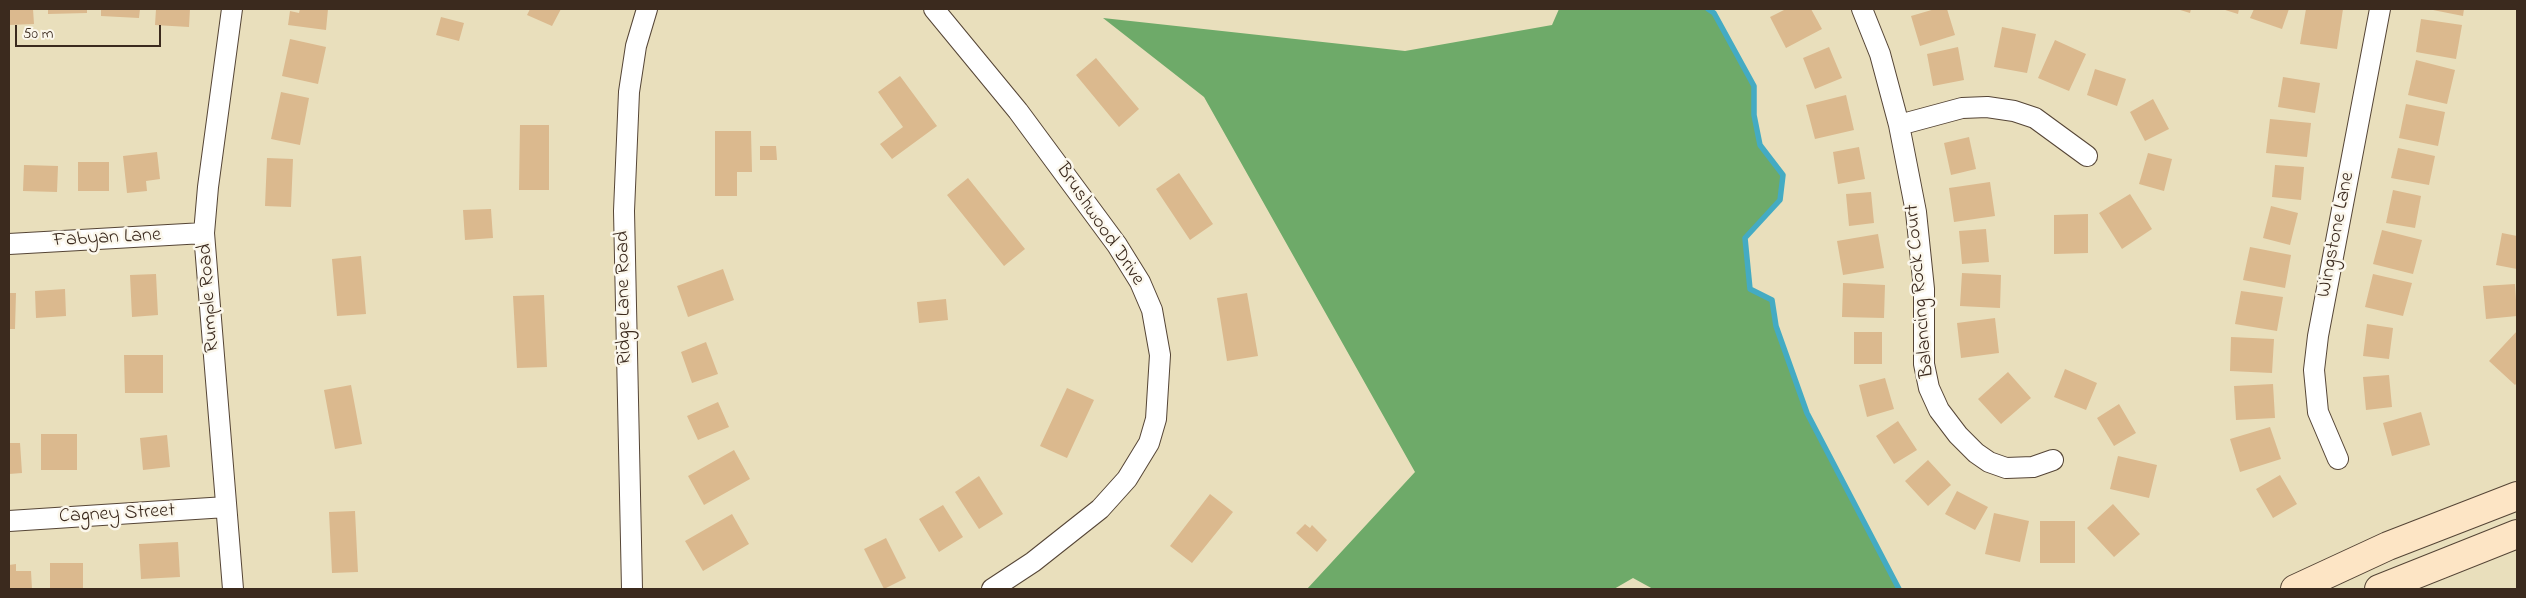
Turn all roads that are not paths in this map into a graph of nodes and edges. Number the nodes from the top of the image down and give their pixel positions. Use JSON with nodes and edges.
{"nodes":[{"id":1,"x":232,"y":9,"type":"edge"},
{"id":2,"x":647,"y":9,"type":"edge"},
{"id":3,"x":934,"y":9,"type":"edge"},
{"id":4,"x":1862,"y":9,"type":"edge"},
{"id":5,"x":2380,"y":9,"type":"edge"},
{"id":6,"x":1899,"y":125,"type":"junction"},
{"id":7,"x":2088,"y":156,"type":"dead end"},
{"id":8,"x":204,"y":233,"type":"junction"},
{"id":9,"x":9,"y":244,"type":"edge"},
{"id":10,"x":2338,"y":459,"type":"dead end"},
{"id":11,"x":2053,"y":460,"type":"dead end"},
{"id":12,"x":2517,"y":496,"type":"edge"},
{"id":13,"x":226,"y":507,"type":"junction"},
{"id":14,"x":9,"y":521,"type":"edge"},
{"id":15,"x":2517,"y":534,"type":"edge"},
{"id":16,"x":233,"y":589,"type":"edge"},
{"id":17,"x":632,"y":589,"type":"edge"},
{"id":18,"x":992,"y":589,"type":"edge"},
{"id":19,"x":2295,"y":589,"type":"edge"},
{"id":20,"x":2379,"y":589,"type":"edge"}],
"edges":[{"from":1,"to":8,"type":"street","name":"Rumple Road"},
{"from":2,"to":17,"type":"street","name":"Ridge Lane Road"},
{"from":3,"to":18,"type":"street","name":"Brushwood Drive"},
{"from":4,"to":6,"type":"street","name":"Balancing Rock Court"},
{"from":5,"to":10,"type":"street","name":"Wingstone Lane"},
{"from":6,"to":7,"type":"street"},
{"from":6,"to":11,"type":"street","name":"Balancing Rock Court"},
{"from":8,"to":9,"type":"street","name":"Fabyan Lane"},
{"from":8,"to":13,"type":"street","name":"Rumple Road"},
{"from":12,"to":19,"type":"main road"},
{"from":13,"to":14,"type":"street","name":"Cagney Street"},
{"from":13,"to":16,"type":"street","name":"Rumple Road"},
{"from":15,"to":20,"type":"main road"}]}
